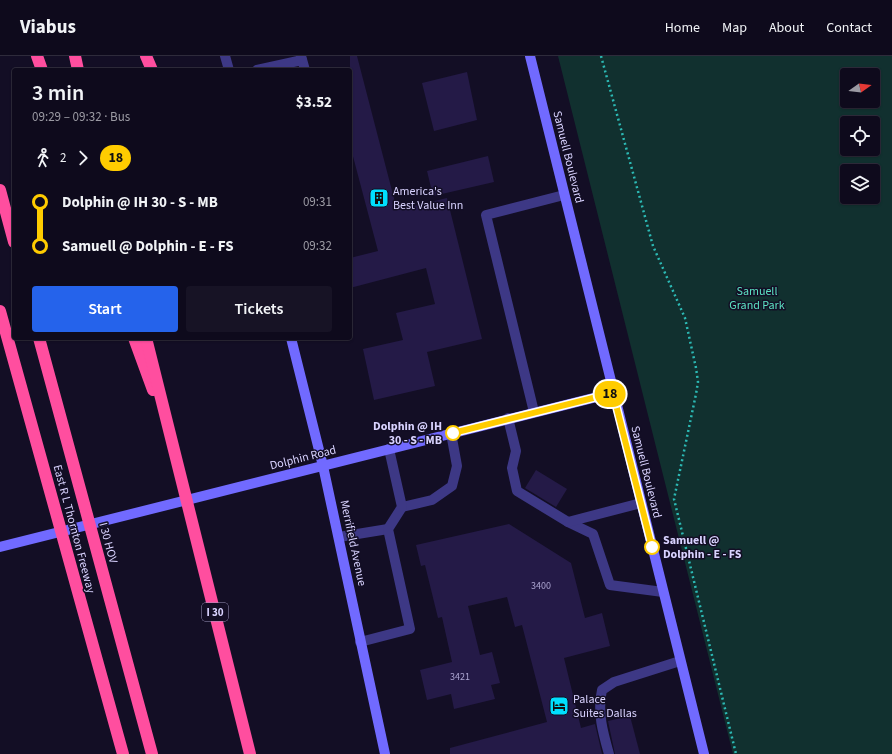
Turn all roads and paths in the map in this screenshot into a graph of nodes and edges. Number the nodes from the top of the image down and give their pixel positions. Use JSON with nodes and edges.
{"nodes":[{"id":1,"x":37,"y":56,"type":"edge"},
{"id":2,"x":75,"y":56,"type":"edge"},
{"id":3,"x":146,"y":56,"type":"edge"},
{"id":4,"x":225,"y":56,"type":"edge"},
{"id":5,"x":530,"y":56,"type":"edge"},
{"id":6,"x":601,"y":56,"type":"edge"},
{"id":7,"x":303,"y":62,"type":"edge"},
{"id":8,"x":41,"y":68,"type":"edge"},
{"id":9,"x":78,"y":68,"type":"edge"},
{"id":10,"x":151,"y":68,"type":"edge"},
{"id":11,"x":228,"y":68,"type":"edge"},
{"id":12,"x":268,"y":68,"type":"edge"},
{"id":13,"x":0,"y":190,"type":"edge"},
{"id":14,"x":564,"y":194,"type":"junction"},
{"id":15,"x":12,"y":235,"type":"edge"},
{"id":16,"x":0,"y":311,"type":"edge"},
{"id":17,"x":41,"y":340,"type":"edge"},
{"id":18,"x":135,"y":340,"type":"edge"},
{"id":19,"x":147,"y":340,"type":"edge"},
{"id":20,"x":292,"y":340,"type":"edge"},
{"id":21,"x":613,"y":393,"type":"junction"},
{"id":22,"x":534,"y":412,"type":"junction"},
{"id":23,"x":508,"y":418,"type":"junction"},
{"id":24,"x":451,"y":433,"type":"junction"},
{"id":25,"x":389,"y":449,"type":"junction"},
{"id":26,"x":323,"y":466,"type":"junction"},
{"id":27,"x":180,"y":471,"type":"junction"},
{"id":28,"x":641,"y":503,"type":"junction"},
{"id":29,"x":402,"y":507,"type":"junction"},
{"id":30,"x":568,"y":522,"type":"junction"},
{"id":31,"x":388,"y":529,"type":"junction"},
{"id":32,"x":339,"y":537,"type":"junction"},
{"id":33,"x":0,"y":547,"type":"edge"},
{"id":34,"x":663,"y":592,"type":"junction"},
{"id":35,"x":360,"y":642,"type":"junction"},
{"id":36,"x":680,"y":661,"type":"junction"},
{"id":37,"x":123,"y":754,"type":"edge"},
{"id":38,"x":152,"y":754,"type":"edge"},
{"id":39,"x":250,"y":754,"type":"edge"},
{"id":40,"x":385,"y":754,"type":"edge"},
{"id":41,"x":609,"y":754,"type":"edge"},
{"id":42,"x":704,"y":754,"type":"edge"},
{"id":43,"x":736,"y":754,"type":"edge"}],
"edges":[{"from":1,"to":8,"type":"highway"},
{"from":2,"to":9,"type":"highway"},
{"from":3,"to":10,"type":"highway"},
{"from":4,"to":11,"type":"street"},
{"from":5,"to":14,"type":"main road","name":"Samuell Boulevard"},
{"from":6,"to":43,"type":"path"},
{"from":7,"to":12,"type":"street"},
{"from":13,"to":15,"type":"highway"},
{"from":14,"to":21,"type":"main road","name":"Samuell Boulevard"},
{"from":14,"to":22,"type":"street"},
{"from":16,"to":37,"type":"highway","name":"East R L Thornton Freeway"},
{"from":17,"to":38,"type":"highway","name":"I 30 HOV"},
{"from":18,"to":27,"type":"highway"},
{"from":19,"to":27,"type":"highway","number":"I 30"},
{"from":20,"to":26,"type":"main road","name":"Merrifield Avenue"},
{"from":21,"to":22,"type":"main road","name":"Dolphin Road"},
{"from":21,"to":28,"type":"main road","name":"Samuell Boulevard"},
{"from":22,"to":23,"type":"main road","name":"Dolphin Road"},
{"from":23,"to":24,"type":"main road","name":"Dolphin Road"},
{"from":23,"to":30,"type":"street"},
{"from":24,"to":25,"type":"main road","name":"Dolphin Road"},
{"from":24,"to":29,"type":"street"},
{"from":25,"to":26,"type":"main road","name":"Dolphin Road"},
{"from":25,"to":29,"type":"street"},
{"from":26,"to":32,"type":"main road","name":"Merrifield Avenue"},
{"from":26,"to":33,"type":"main road","name":"Dolphin Road"},
{"from":27,"to":39,"type":"highway","number":"I 30"},
{"from":28,"to":30,"type":"street"},
{"from":28,"to":34,"type":"main road","name":"Samuell Boulevard"},
{"from":29,"to":31,"type":"street"},
{"from":30,"to":34,"type":"street"},
{"from":31,"to":32,"type":"street"},
{"from":31,"to":35,"type":"street"},
{"from":32,"to":35,"type":"main road","name":"Merrifield Avenue"},
{"from":34,"to":36,"type":"main road","name":"Samuell Boulevard"},
{"from":35,"to":40,"type":"main road","name":"Merrifield Avenue"},
{"from":36,"to":41,"type":"street"},
{"from":36,"to":42,"type":"main road","name":"Samuell Boulevard"}]}
